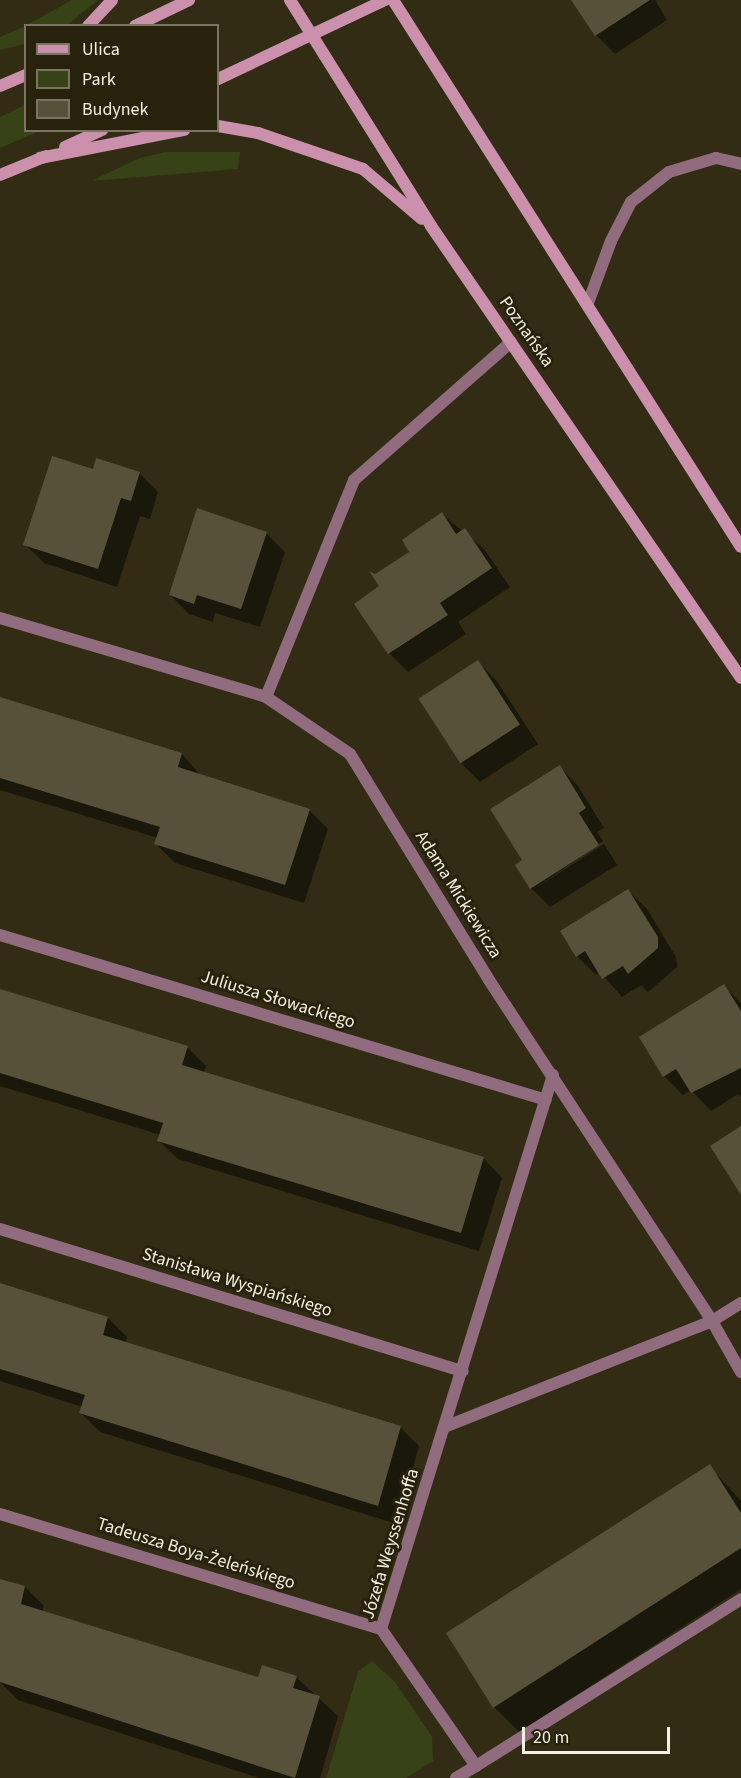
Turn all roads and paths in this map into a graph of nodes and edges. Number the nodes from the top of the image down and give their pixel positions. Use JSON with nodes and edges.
{"nodes":[{"id":1,"x":112,"y":0,"type":"edge"},
{"id":2,"x":189,"y":0,"type":"edge"},
{"id":3,"x":290,"y":0,"type":"edge"},
{"id":4,"x":385,"y":0,"type":"edge"},
{"id":5,"x":393,"y":0,"type":"edge"},
{"id":6,"x":90,"y":24,"type":"edge"},
{"id":7,"x":139,"y":24,"type":"edge"},
{"id":8,"x":312,"y":35,"type":"junction"},
{"id":9,"x":24,"y":76,"type":"edge"},
{"id":10,"x":219,"y":79,"type":"edge"},
{"id":11,"x":0,"y":86,"type":"edge"},
{"id":12,"x":219,"y":126,"type":"edge"},
{"id":13,"x":98,"y":132,"type":"edge"},
{"id":14,"x":174,"y":132,"type":"edge"},
{"id":15,"x":40,"y":158,"type":"junction"},
{"id":16,"x":741,"y":164,"type":"edge"},
{"id":17,"x":0,"y":175,"type":"edge"},
{"id":18,"x":431,"y":226,"type":"junction"},
{"id":19,"x":588,"y":303,"type":"junction"},
{"id":20,"x":510,"y":342,"type":"junction"},
{"id":21,"x":741,"y":547,"type":"edge"},
{"id":22,"x":0,"y":618,"type":"edge"},
{"id":23,"x":741,"y":678,"type":"edge"},
{"id":24,"x":266,"y":697,"type":"junction"},
{"id":25,"x":0,"y":935,"type":"edge"},
{"id":26,"x":553,"y":1075,"type":"junction"},
{"id":27,"x":546,"y":1100,"type":"junction"},
{"id":28,"x":0,"y":1229,"type":"edge"},
{"id":29,"x":741,"y":1303,"type":"edge"},
{"id":30,"x":712,"y":1321,"type":"junction"},
{"id":31,"x":463,"y":1371,"type":"junction"},
{"id":32,"x":741,"y":1372,"type":"edge"},
{"id":33,"x":447,"y":1426,"type":"junction"},
{"id":34,"x":0,"y":1514,"type":"edge"},
{"id":35,"x":741,"y":1599,"type":"edge"},
{"id":36,"x":381,"y":1629,"type":"junction"},
{"id":37,"x":476,"y":1766,"type":"junction"},
{"id":38,"x":456,"y":1778,"type":"edge"}],
"edges":[{"from":1,"to":6,"type":"main road"},
{"from":2,"to":7,"type":"main road"},
{"from":3,"to":8,"type":"main road","name":"Poznańska"},
{"from":4,"to":8,"type":"main road"},
{"from":5,"to":19,"type":"main road"},
{"from":8,"to":10,"type":"main road"},
{"from":8,"to":18,"type":"main road","name":"Poznańska"},
{"from":9,"to":11,"type":"main road"},
{"from":12,"to":18,"type":"main road"},
{"from":13,"to":15,"type":"main road"},
{"from":14,"to":15,"type":"main road"},
{"from":15,"to":17,"type":"main road"},
{"from":16,"to":19,"type":"street"},
{"from":18,"to":20,"type":"main road","name":"Poznańska"},
{"from":19,"to":21,"type":"main road"},
{"from":20,"to":23,"type":"main road","name":"Poznańska"},
{"from":20,"to":24,"type":"street"},
{"from":22,"to":24,"type":"street","name":"Adama Mickiewicza"},
{"from":24,"to":26,"type":"street","name":"Adama Mickiewicza"},
{"from":25,"to":27,"type":"street","name":"Juliusza Słowackiego"},
{"from":26,"to":27,"type":"street","name":"Józefa Weyssenhoffa"},
{"from":26,"to":30,"type":"street","name":"Adama Mickiewicza"},
{"from":27,"to":31,"type":"street","name":"Józefa Weyssenhoffa"},
{"from":28,"to":31,"type":"street","name":"Stanisława Wyspiańskiego"},
{"from":29,"to":30,"type":"street"},
{"from":30,"to":32,"type":"street","name":"Adama Mickiewicza"},
{"from":30,"to":33,"type":"street"},
{"from":31,"to":33,"type":"street","name":"Józefa Weyssenhoffa"},
{"from":33,"to":36,"type":"street","name":"Józefa Weyssenhoffa"},
{"from":34,"to":36,"type":"street","name":"Tadeusza Boya-Żeleńskiego"},
{"from":35,"to":37,"type":"street"},
{"from":36,"to":37,"type":"street","name":"Józefa Weyssenhoffa"},
{"from":37,"to":38,"type":"street"}]}
